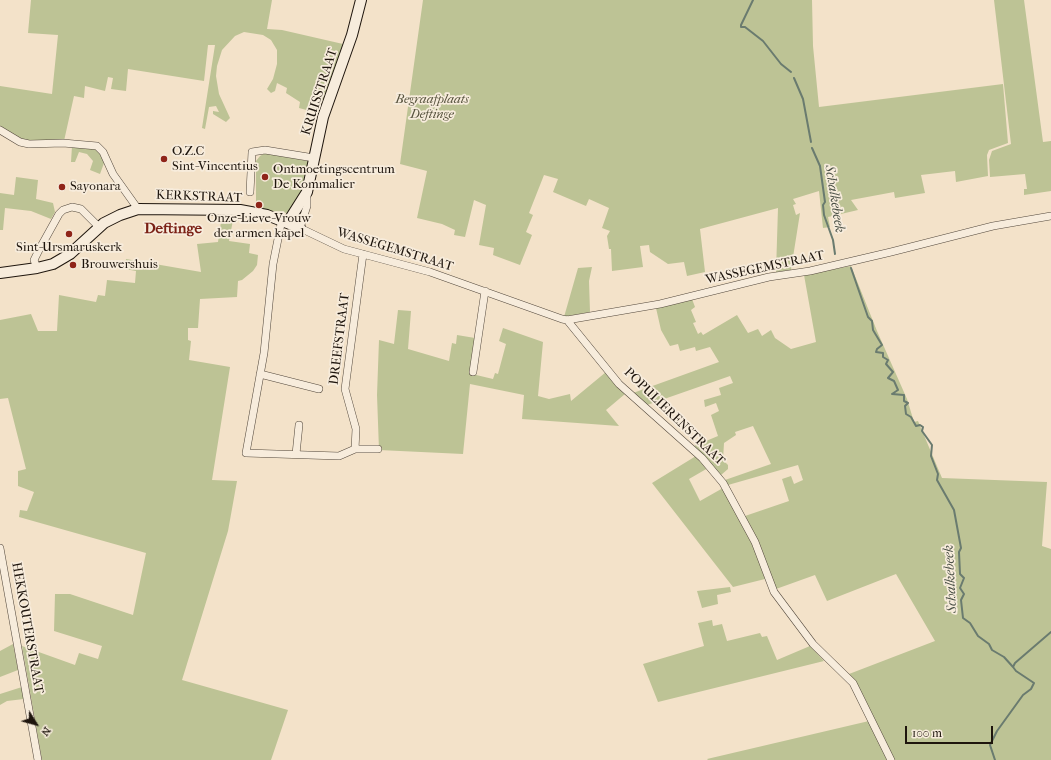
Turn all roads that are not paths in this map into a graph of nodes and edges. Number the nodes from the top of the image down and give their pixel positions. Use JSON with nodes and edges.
{"nodes":[{"id":1,"x":361,"y":0,"type":"edge"},
{"id":2,"x":0,"y":130,"type":"edge"},
{"id":3,"x":314,"y":158,"type":"junction"},
{"id":4,"x":250,"y":192,"type":"dead end"},
{"id":5,"x":307,"y":192,"type":"junction"},
{"id":6,"x":138,"y":209,"type":"junction"},
{"id":7,"x":1051,"y":216,"type":"edge"},
{"id":8,"x":285,"y":221,"type":"junction"},
{"id":9,"x":99,"y":227,"type":"junction"},
{"id":10,"x":300,"y":228,"type":"junction"},
{"id":11,"x":363,"y":254,"type":"junction"},
{"id":12,"x":37,"y":268,"type":"junction"},
{"id":13,"x":0,"y":273,"type":"edge"},
{"id":14,"x":485,"y":291,"type":"junction"},
{"id":15,"x":567,"y":320,"type":"junction"},
{"id":16,"x":473,"y":372,"type":"dead end"},
{"id":17,"x":260,"y":374,"type":"junction"},
{"id":18,"x":319,"y":389,"type":"dead end"},
{"id":19,"x":300,"y":425,"type":"dead end"},
{"id":20,"x":355,"y":449,"type":"junction"},
{"id":21,"x":378,"y":449,"type":"dead end"},
{"id":22,"x":296,"y":454,"type":"junction"},
{"id":23,"x":0,"y":548,"type":"edge"},
{"id":24,"x":38,"y":760,"type":"edge"},
{"id":25,"x":891,"y":760,"type":"edge"}],
"edges":[{"from":1,"to":3,"type":"street","name":"KRUISSTRAAT"},
{"from":2,"to":6,"type":"street"},
{"from":3,"to":4,"type":"street","name":"KERKSTRAAT"},
{"from":3,"to":5,"type":"street","name":"KRUISSTRAAT"},
{"from":5,"to":8,"type":"street","name":"KRUISSTRAAT"},
{"from":5,"to":10,"type":"street","name":"KRUISSTRAAT"},
{"from":6,"to":8,"type":"street","name":"KERKSTRAAT"},
{"from":6,"to":9,"type":"street","name":"KERKSTRAAT"},
{"from":7,"to":15,"type":"street","name":"WASSEGEMSTRAAT"},
{"from":8,"to":10,"type":"street","name":"KERKSTRAAT"},
{"from":8,"to":17,"type":"street"},
{"from":9,"to":12,"type":"street","name":"KERKSTRAAT"},
{"from":9,"to":12,"type":"street"},
{"from":10,"to":11,"type":"street","name":"WASSEGEMSTRAAT"},
{"from":11,"to":14,"type":"street","name":"WASSEGEMSTRAAT"},
{"from":11,"to":20,"type":"street","name":"DREEFSTRAAT"},
{"from":12,"to":13,"type":"street","name":"KERKSTRAAT"},
{"from":14,"to":15,"type":"street","name":"WASSEGEMSTRAAT"},
{"from":14,"to":16,"type":"street"},
{"from":15,"to":25,"type":"street","name":"POPULIERENSTRAAT"},
{"from":17,"to":18,"type":"street","name":"DREEFSTRAAT"},
{"from":17,"to":22,"type":"street"},
{"from":19,"to":22,"type":"street"},
{"from":20,"to":21,"type":"street"},
{"from":20,"to":22,"type":"street"},
{"from":23,"to":24,"type":"street","name":"HEKKOUTERSTRAAT"}]}
